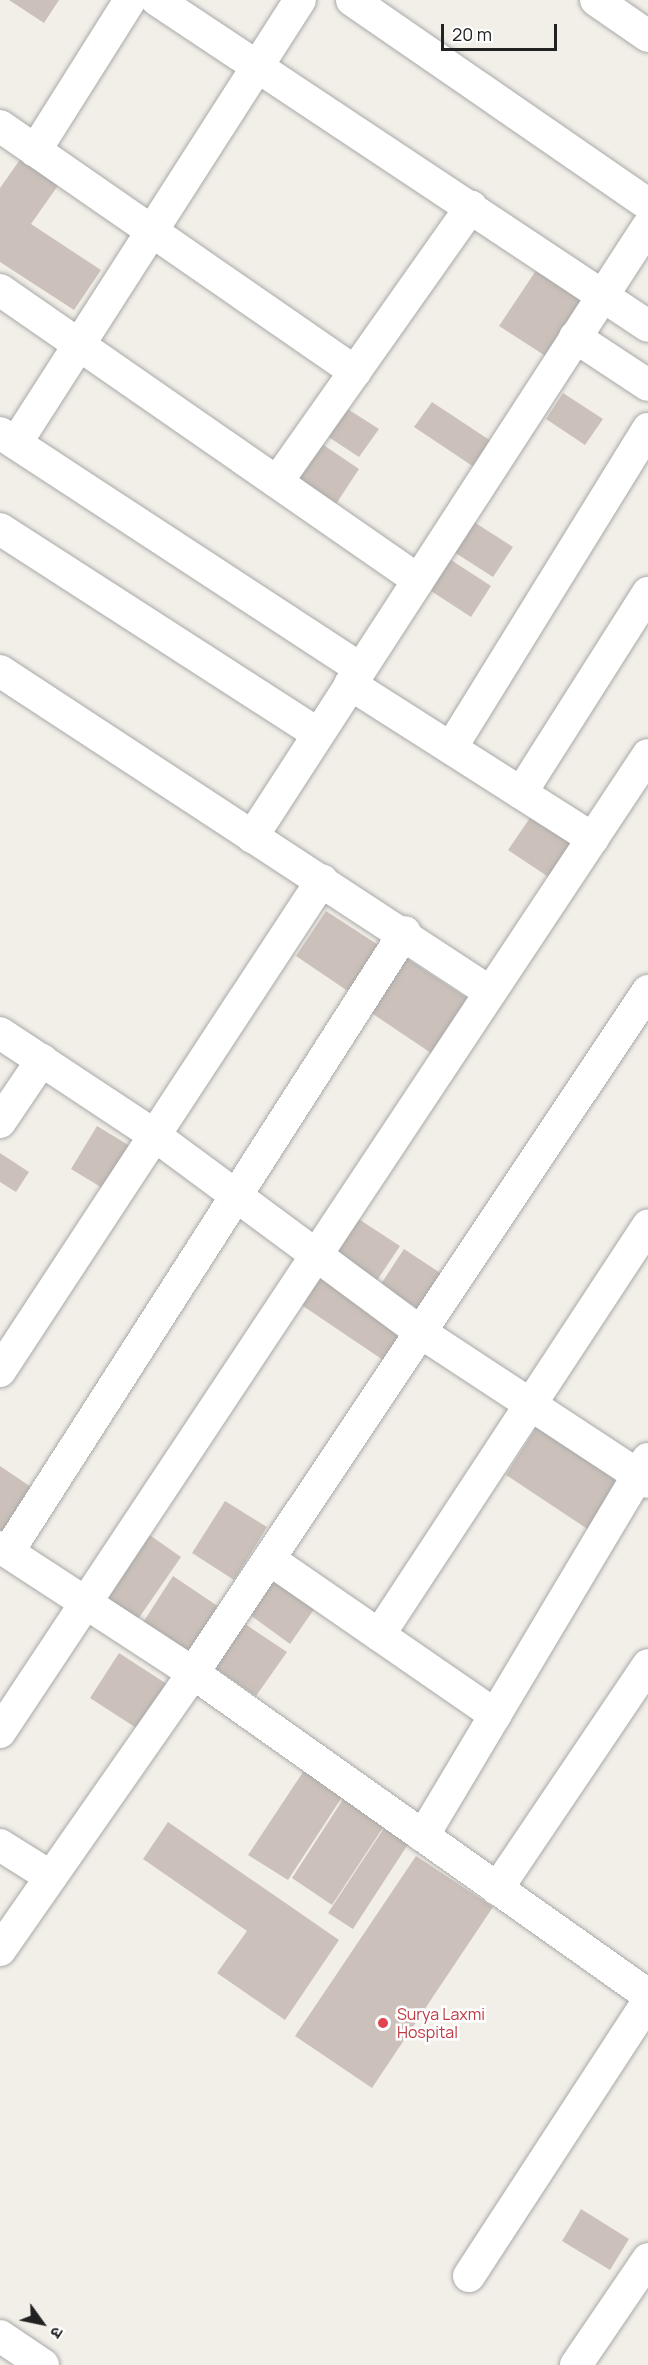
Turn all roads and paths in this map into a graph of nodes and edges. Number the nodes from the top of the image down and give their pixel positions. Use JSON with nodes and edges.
{"nodes":[{"id":1,"x":130,"y":0,"type":"edge"},
{"id":2,"x":157,"y":0,"type":"edge"},
{"id":3,"x":300,"y":0,"type":"edge"},
{"id":4,"x":352,"y":0,"type":"edge"},
{"id":5,"x":596,"y":0,"type":"edge"},
{"id":6,"x":648,"y":36,"type":"edge"},
{"id":7,"x":260,"y":66,"type":"junction"},
{"id":8,"x":0,"y":126,"type":"edge"},
{"id":9,"x":35,"y":150,"type":"junction"},
{"id":10,"x":648,"y":204,"type":"edge"},
{"id":11,"x":471,"y":207,"type":"junction"},
{"id":12,"x":648,"y":225,"type":"edge"},
{"id":13,"x":152,"y":230,"type":"junction"},
{"id":14,"x":0,"y":290,"type":"edge"},
{"id":15,"x":602,"y":296,"type":"junction"},
{"id":16,"x":648,"y":327,"type":"edge"},
{"id":17,"x":575,"y":338,"type":"junction"},
{"id":18,"x":77,"y":344,"type":"junction"},
{"id":19,"x":355,"y":372,"type":"junction"},
{"id":20,"x":648,"y":385,"type":"edge"},
{"id":21,"x":648,"y":429,"type":"edge"},
{"id":22,"x":8,"y":438,"type":"edge"},
{"id":23,"x":277,"y":482,"type":"junction"},
{"id":24,"x":0,"y":529,"type":"edge"},
{"id":25,"x":418,"y":580,"type":"junction"},
{"id":26,"x":648,"y":593,"type":"edge"},
{"id":27,"x":0,"y":671,"type":"edge"},
{"id":28,"x":355,"y":676,"type":"junction"},
{"id":29,"x":318,"y":734,"type":"junction"},
{"id":30,"x":451,"y":748,"type":"junction"},
{"id":31,"x":648,"y":755,"type":"edge"},
{"id":32,"x":521,"y":793,"type":"junction"},
{"id":33,"x":252,"y":837,"type":"junction"},
{"id":34,"x":593,"y":839,"type":"junction"},
{"id":35,"x":322,"y":880,"type":"junction"},
{"id":36,"x":405,"y":932,"type":"junction"},
{"id":37,"x":648,"y":991,"type":"edge"},
{"id":38,"x":490,"y":992,"type":"junction"},
{"id":39,"x":0,"y":1033,"type":"edge"},
{"id":40,"x":42,"y":1060,"type":"junction"},
{"id":41,"x":0,"y":1122,"type":"edge"},
{"id":42,"x":154,"y":1135,"type":"junction"},
{"id":43,"x":234,"y":1196,"type":"junction"},
{"id":44,"x":648,"y":1225,"type":"edge"},
{"id":45,"x":313,"y":1256,"type":"junction"},
{"id":46,"x":420,"y":1332,"type":"junction"},
{"id":47,"x":0,"y":1371,"type":"edge"},
{"id":48,"x":529,"y":1404,"type":"junction"},
{"id":49,"x":644,"y":1472,"type":"edge"},
{"id":50,"x":4,"y":1549,"type":"edge"},
{"id":51,"x":269,"y":1559,"type":"junction"},
{"id":52,"x":82,"y":1601,"type":"junction"},
{"id":53,"x":379,"y":1635,"type":"junction"},
{"id":54,"x":648,"y":1665,"type":"edge"},
{"id":55,"x":193,"y":1673,"type":"junction"},
{"id":56,"x":495,"y":1715,"type":"junction"},
{"id":57,"x":0,"y":1732,"type":"edge"},
{"id":58,"x":423,"y":1836,"type":"junction"},
{"id":59,"x":0,"y":1845,"type":"edge"},
{"id":60,"x":51,"y":1877,"type":"junction"},
{"id":61,"x":497,"y":1889,"type":"junction"},
{"id":62,"x":0,"y":1950,"type":"edge"},
{"id":63,"x":645,"y":1987,"type":"edge"},
{"id":64,"x":648,"y":2259,"type":"edge"},
{"id":65,"x":470,"y":2276,"type":"dead end"},
{"id":66,"x":0,"y":2336,"type":"edge"},
{"id":67,"x":43,"y":2365,"type":"edge"},
{"id":68,"x":576,"y":2365,"type":"edge"}],
"edges":[{"from":1,"to":9,"type":"street"},
{"from":2,"to":7,"type":"street"},
{"from":3,"to":7,"type":"street"},
{"from":4,"to":10,"type":"street"},
{"from":5,"to":6,"type":"street"},
{"from":7,"to":11,"type":"street"},
{"from":7,"to":13,"type":"street"},
{"from":8,"to":9,"type":"street"},
{"from":9,"to":13,"type":"street"},
{"from":11,"to":15,"type":"street"},
{"from":11,"to":19,"type":"street"},
{"from":12,"to":15,"type":"street"},
{"from":13,"to":18,"type":"street"},
{"from":13,"to":19,"type":"street"},
{"from":14,"to":18,"type":"street"},
{"from":15,"to":16,"type":"street"},
{"from":15,"to":17,"type":"street"},
{"from":17,"to":20,"type":"street"},
{"from":17,"to":25,"type":"street"},
{"from":18,"to":22,"type":"street"},
{"from":18,"to":23,"type":"street"},
{"from":19,"to":23,"type":"street"},
{"from":21,"to":30,"type":"street"},
{"from":22,"to":28,"type":"street"},
{"from":23,"to":25,"type":"street"},
{"from":24,"to":29,"type":"street"},
{"from":25,"to":28,"type":"street"},
{"from":26,"to":32,"type":"street"},
{"from":27,"to":33,"type":"street"},
{"from":28,"to":29,"type":"street"},
{"from":28,"to":30,"type":"street"},
{"from":29,"to":33,"type":"street"},
{"from":30,"to":32,"type":"street"},
{"from":31,"to":34,"type":"street"},
{"from":32,"to":34,"type":"street"},
{"from":33,"to":35,"type":"street"},
{"from":34,"to":38,"type":"street"},
{"from":35,"to":36,"type":"street"},
{"from":35,"to":42,"type":"street"},
{"from":36,"to":38,"type":"street"},
{"from":36,"to":43,"type":"street"},
{"from":37,"to":46,"type":"street"},
{"from":38,"to":45,"type":"street"},
{"from":39,"to":40,"type":"street"},
{"from":40,"to":41,"type":"street"},
{"from":40,"to":42,"type":"street"},
{"from":42,"to":43,"type":"street"},
{"from":42,"to":47,"type":"street"},
{"from":43,"to":45,"type":"street"},
{"from":43,"to":50,"type":"street"},
{"from":44,"to":48,"type":"street"},
{"from":45,"to":46,"type":"street"},
{"from":45,"to":52,"type":"street"},
{"from":46,"to":48,"type":"street"},
{"from":46,"to":51,"type":"street"},
{"from":48,"to":49,"type":"street"},
{"from":48,"to":53,"type":"street"},
{"from":49,"to":56,"type":"street"},
{"from":50,"to":52,"type":"street"},
{"from":51,"to":53,"type":"street"},
{"from":51,"to":55,"type":"street"},
{"from":52,"to":55,"type":"street"},
{"from":52,"to":57,"type":"street"},
{"from":53,"to":56,"type":"street"},
{"from":54,"to":61,"type":"street"},
{"from":55,"to":58,"type":"street"},
{"from":55,"to":60,"type":"street"},
{"from":56,"to":58,"type":"street"},
{"from":58,"to":61,"type":"street"},
{"from":59,"to":60,"type":"street"},
{"from":60,"to":62,"type":"street"},
{"from":61,"to":63,"type":"street"},
{"from":63,"to":65,"type":"street"},
{"from":64,"to":68,"type":"street"},
{"from":66,"to":67,"type":"street"}]}
